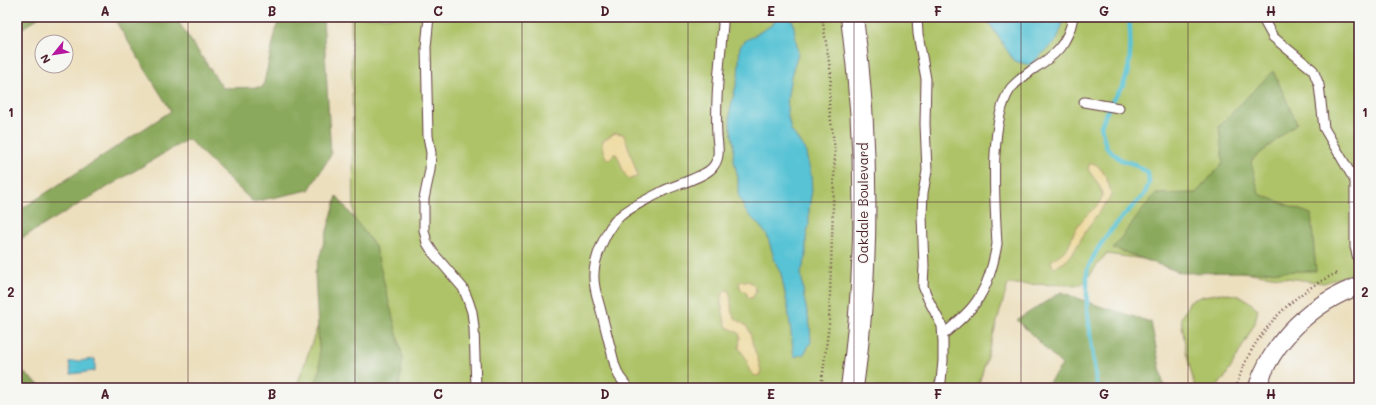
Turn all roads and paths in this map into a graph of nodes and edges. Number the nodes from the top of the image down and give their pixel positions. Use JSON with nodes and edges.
{"nodes":[{"id":1,"x":429,"y":17,"type":"edge"},
{"id":2,"x":722,"y":17,"type":"edge"},
{"id":3,"x":822,"y":17,"type":"edge"},
{"id":4,"x":852,"y":17,"type":"edge"},
{"id":5,"x":917,"y":17,"type":"edge"},
{"id":6,"x":1073,"y":17,"type":"edge"},
{"id":7,"x":1262,"y":17,"type":"edge"},
{"id":8,"x":1084,"y":102,"type":"dead end"},
{"id":9,"x":1119,"y":108,"type":"dead end"},
{"id":10,"x":1357,"y":180,"type":"edge"},
{"id":11,"x":1359,"y":262,"type":"edge"},
{"id":12,"x":1359,"y":286,"type":"edge"},
{"id":13,"x":943,"y":335,"type":"junction"},
{"id":14,"x":476,"y":388,"type":"edge"},
{"id":15,"x":628,"y":388,"type":"edge"},
{"id":16,"x":821,"y":388,"type":"edge"},
{"id":17,"x":852,"y":388,"type":"edge"},
{"id":18,"x":938,"y":388,"type":"edge"},
{"id":19,"x":1257,"y":388,"type":"edge"}],
"edges":[{"from":1,"to":14,"type":"lane"},
{"from":2,"to":15,"type":"lane"},
{"from":3,"to":16,"type":"path"},
{"from":4,"to":17,"type":"main road","name":"Oakdale Boulevard"},
{"from":5,"to":13,"type":"lane"},
{"from":6,"to":13,"type":"lane"},
{"from":7,"to":10,"type":"lane"},
{"from":8,"to":9,"type":"lane"},
{"from":10,"to":11,"type":"lane"},
{"from":12,"to":19,"type":"street"},
{"from":13,"to":18,"type":"lane"}]}
